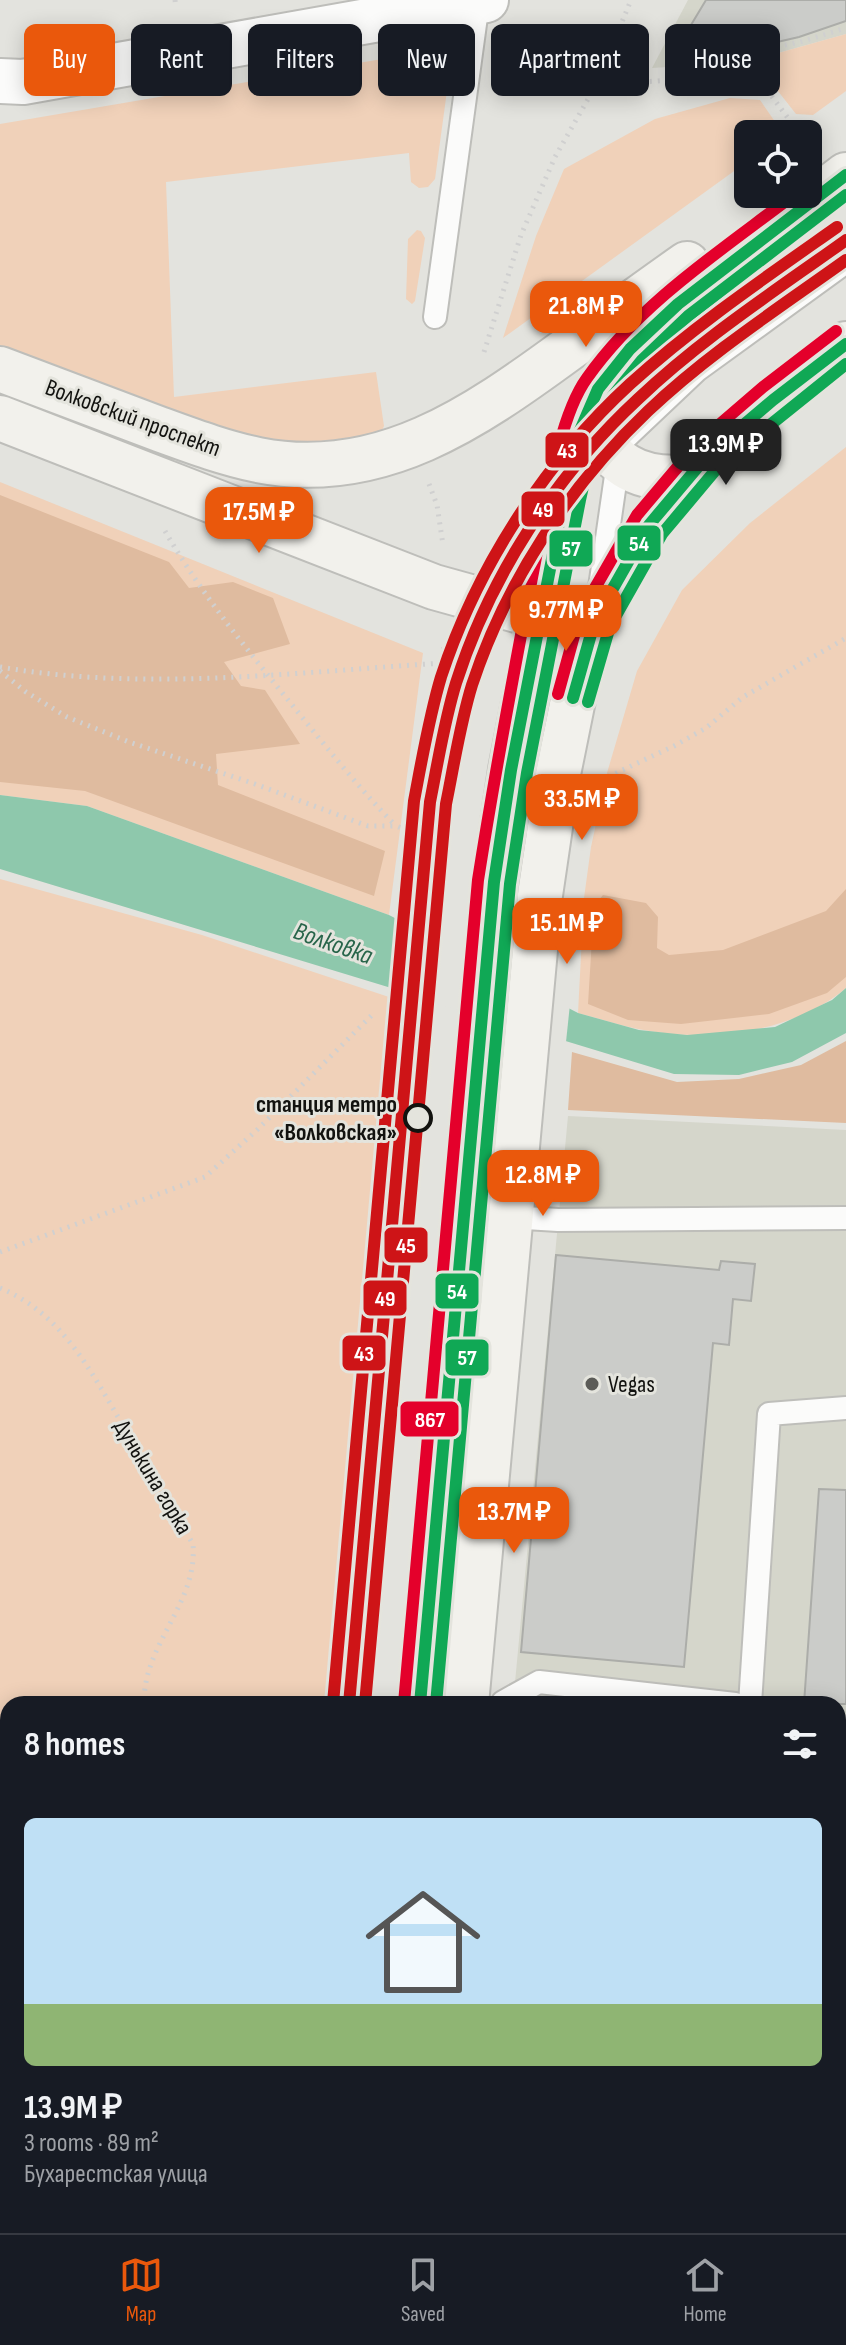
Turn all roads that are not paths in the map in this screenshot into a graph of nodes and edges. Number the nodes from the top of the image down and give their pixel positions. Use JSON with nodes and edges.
{"nodes":[{"id":1,"x":482,"y":1,"type":"edge"},
{"id":2,"x":8,"y":84,"type":"edge"},
{"id":3,"x":831,"y":186,"type":"edge"},
{"id":4,"x":846,"y":262,"type":"edge"},
{"id":5,"x":435,"y":317,"type":"dead end"},
{"id":6,"x":846,"y":344,"type":"edge"},
{"id":7,"x":0,"y":369,"type":"edge"},
{"id":8,"x":587,"y":415,"type":"junction"},
{"id":9,"x":0,"y":418,"type":"edge"},
{"id":10,"x":616,"y":453,"type":"junction"},
{"id":11,"x":689,"y":477,"type":"junction"},
{"id":12,"x":564,"y":497,"type":"junction"},
{"id":13,"x":542,"y":617,"type":"junction"},
{"id":14,"x":595,"y":620,"type":"junction"},
{"id":15,"x":509,"y":1217,"type":"junction"},
{"id":16,"x":846,"y":1218,"type":"edge"},
{"id":17,"x":846,"y":1408,"type":"edge"},
{"id":18,"x":420,"y":1696,"type":"edge"},
{"id":19,"x":489,"y":1696,"type":"edge"},
{"id":20,"x":504,"y":1696,"type":"edge"},
{"id":21,"x":664,"y":1696,"type":"edge"},
{"id":22,"x":751,"y":1696,"type":"edge"}],
"edges":[{"from":1,"to":2,"type":"street"},
{"from":1,"to":5,"type":"lane"},
{"from":3,"to":7,"type":"main road","name":"Волковский проспект"},
{"from":3,"to":8,"type":"main road"},
{"from":4,"to":10,"type":"lane"},
{"from":6,"to":11,"type":"main road"},
{"from":8,"to":10,"type":"main road"},
{"from":8,"to":12,"type":"main road"},
{"from":9,"to":13,"type":"main road","name":"Волковский проспект"},
{"from":10,"to":11,"type":"main road"},
{"from":10,"to":12,"type":"lane"},
{"from":10,"to":14,"type":"lane"},
{"from":11,"to":14,"type":"main road"},
{"from":12,"to":13,"type":"main road"},
{"from":13,"to":14,"type":"main road","name":"Волковский проспект"},
{"from":13,"to":18,"type":"main road"},
{"from":14,"to":15,"type":"main road"},
{"from":15,"to":16,"type":"lane"},
{"from":15,"to":19,"type":"main road"},
{"from":17,"to":22,"type":"lane"},
{"from":20,"to":21,"type":"lane"}]}
